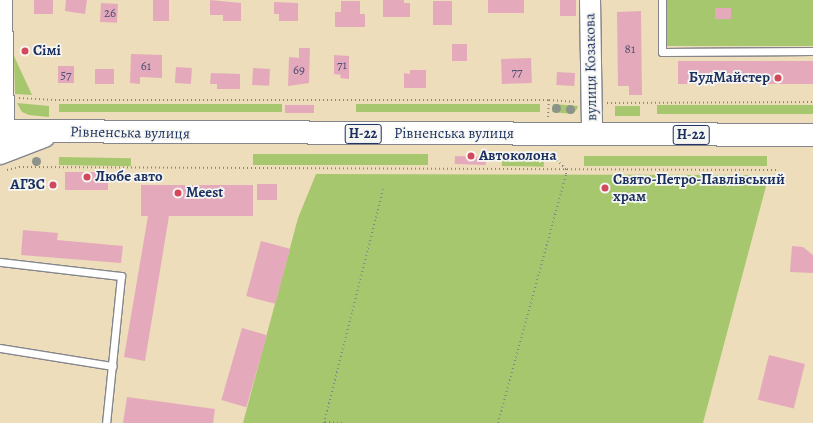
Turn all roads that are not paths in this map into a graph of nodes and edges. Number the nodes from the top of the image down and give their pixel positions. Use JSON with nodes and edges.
{"nodes":[{"id":1,"x":2,"y":0,"type":"edge"},
{"id":2,"x":590,"y":0,"type":"edge"},
{"id":3,"x":662,"y":0,"type":"edge"},
{"id":4,"x":813,"y":51,"type":"edge"},
{"id":5,"x":1,"y":130,"type":"edge"},
{"id":6,"x":54,"y":132,"type":"junction"},
{"id":7,"x":592,"y":134,"type":"junction"},
{"id":8,"x":813,"y":135,"type":"edge"},
{"id":9,"x":0,"y":153,"type":"edge"},
{"id":10,"x":0,"y":262,"type":"edge"},
{"id":11,"x":0,"y":348,"type":"edge"},
{"id":12,"x":113,"y":366,"type":"junction"},
{"id":13,"x":106,"y":423,"type":"edge"}],
"edges":[{"from":1,"to":5,"type":"street"},
{"from":2,"to":7,"type":"street","name":"вулиця Козакова"},
{"from":3,"to":4,"type":"lane"},
{"from":5,"to":6,"type":"main road","name":"Рівненська вулиця","number":"Н-22"},
{"from":6,"to":7,"type":"main road","name":"Рівненська вулиця","number":"Н-22"},
{"from":6,"to":9,"type":"main road"},
{"from":7,"to":8,"type":"main road","name":"Рівненська вулиця","number":"Н-22"},
{"from":10,"to":12,"type":"lane"},
{"from":11,"to":12,"type":"lane"},
{"from":12,"to":13,"type":"lane"}]}
